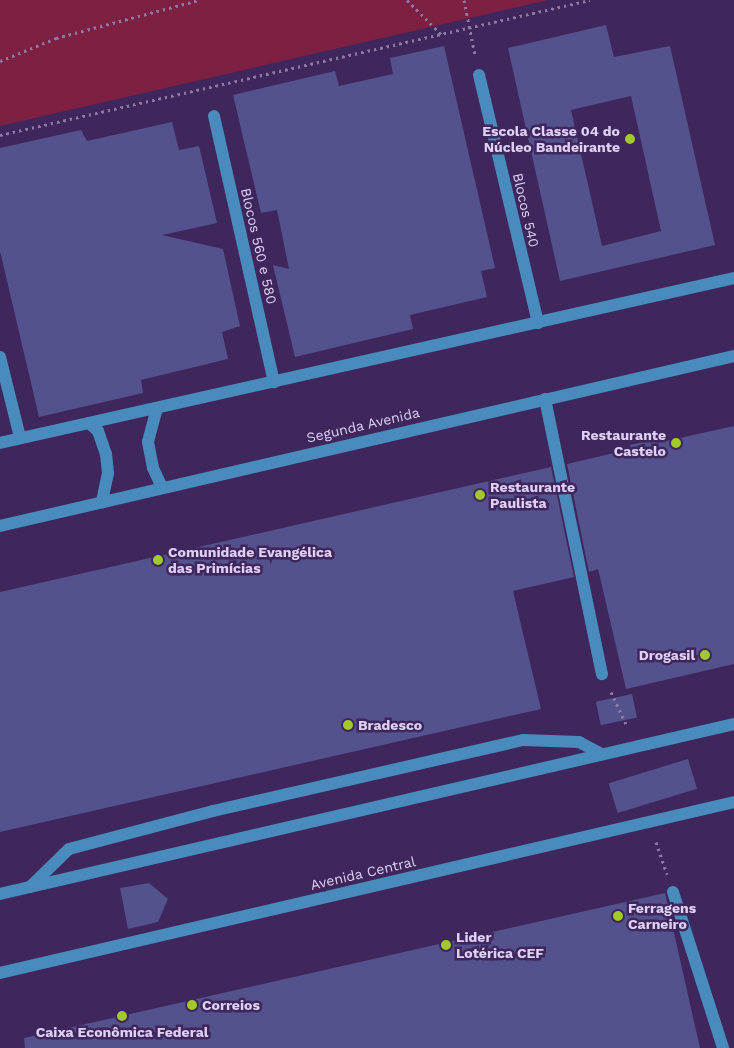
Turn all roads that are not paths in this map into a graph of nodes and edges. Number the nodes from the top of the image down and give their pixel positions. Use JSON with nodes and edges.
{"nodes":[{"id":1,"x":479,"y":75,"type":"road end"},
{"id":2,"x":214,"y":116,"type":"dead end"},
{"id":3,"x":734,"y":278,"type":"edge"},
{"id":4,"x":538,"y":323,"type":"junction"},
{"id":5,"x":0,"y":356,"type":"edge"},
{"id":6,"x":734,"y":356,"type":"edge"},
{"id":7,"x":274,"y":382,"type":"junction"},
{"id":8,"x":545,"y":399,"type":"junction"},
{"id":9,"x":157,"y":408,"type":"junction"},
{"id":10,"x":90,"y":423,"type":"junction"},
{"id":11,"x":20,"y":438,"type":"junction"},
{"id":12,"x":0,"y":443,"type":"edge"},
{"id":13,"x":162,"y":487,"type":"junction"},
{"id":14,"x":102,"y":502,"type":"junction"},
{"id":15,"x":0,"y":526,"type":"edge"},
{"id":16,"x":602,"y":674,"type":"road end"},
{"id":17,"x":734,"y":724,"type":"edge"},
{"id":18,"x":602,"y":754,"type":"junction"},
{"id":19,"x":734,"y":802,"type":"edge"},
{"id":20,"x":30,"y":887,"type":"junction"},
{"id":21,"x":673,"y":892,"type":"road end"},
{"id":22,"x":0,"y":894,"type":"edge"},
{"id":23,"x":0,"y":973,"type":"edge"},
{"id":24,"x":723,"y":1048,"type":"edge"}],
"edges":[{"from":1,"to":4,"type":"street","name":"Blocos 540"},
{"from":2,"to":7,"type":"street","name":"Blocos 560 e 580"},
{"from":3,"to":4,"type":"street"},
{"from":4,"to":7,"type":"street"},
{"from":5,"to":11,"type":"street"},
{"from":6,"to":8,"type":"street","name":"Segunda Avenida"},
{"from":7,"to":9,"type":"street"},
{"from":8,"to":13,"type":"street","name":"Segunda Avenida"},
{"from":8,"to":16,"type":"street"},
{"from":9,"to":10,"type":"street"},
{"from":9,"to":13,"type":"street"},
{"from":10,"to":11,"type":"street"},
{"from":10,"to":14,"type":"street"},
{"from":11,"to":12,"type":"street"},
{"from":13,"to":14,"type":"street","name":"Segunda Avenida"},
{"from":14,"to":15,"type":"street","name":"Segunda Avenida"},
{"from":17,"to":18,"type":"street"},
{"from":18,"to":20,"type":"street"},
{"from":18,"to":20,"type":"street"},
{"from":19,"to":23,"type":"street","name":"Avenida Central"},
{"from":20,"to":22,"type":"street"},
{"from":21,"to":24,"type":"street"}]}
